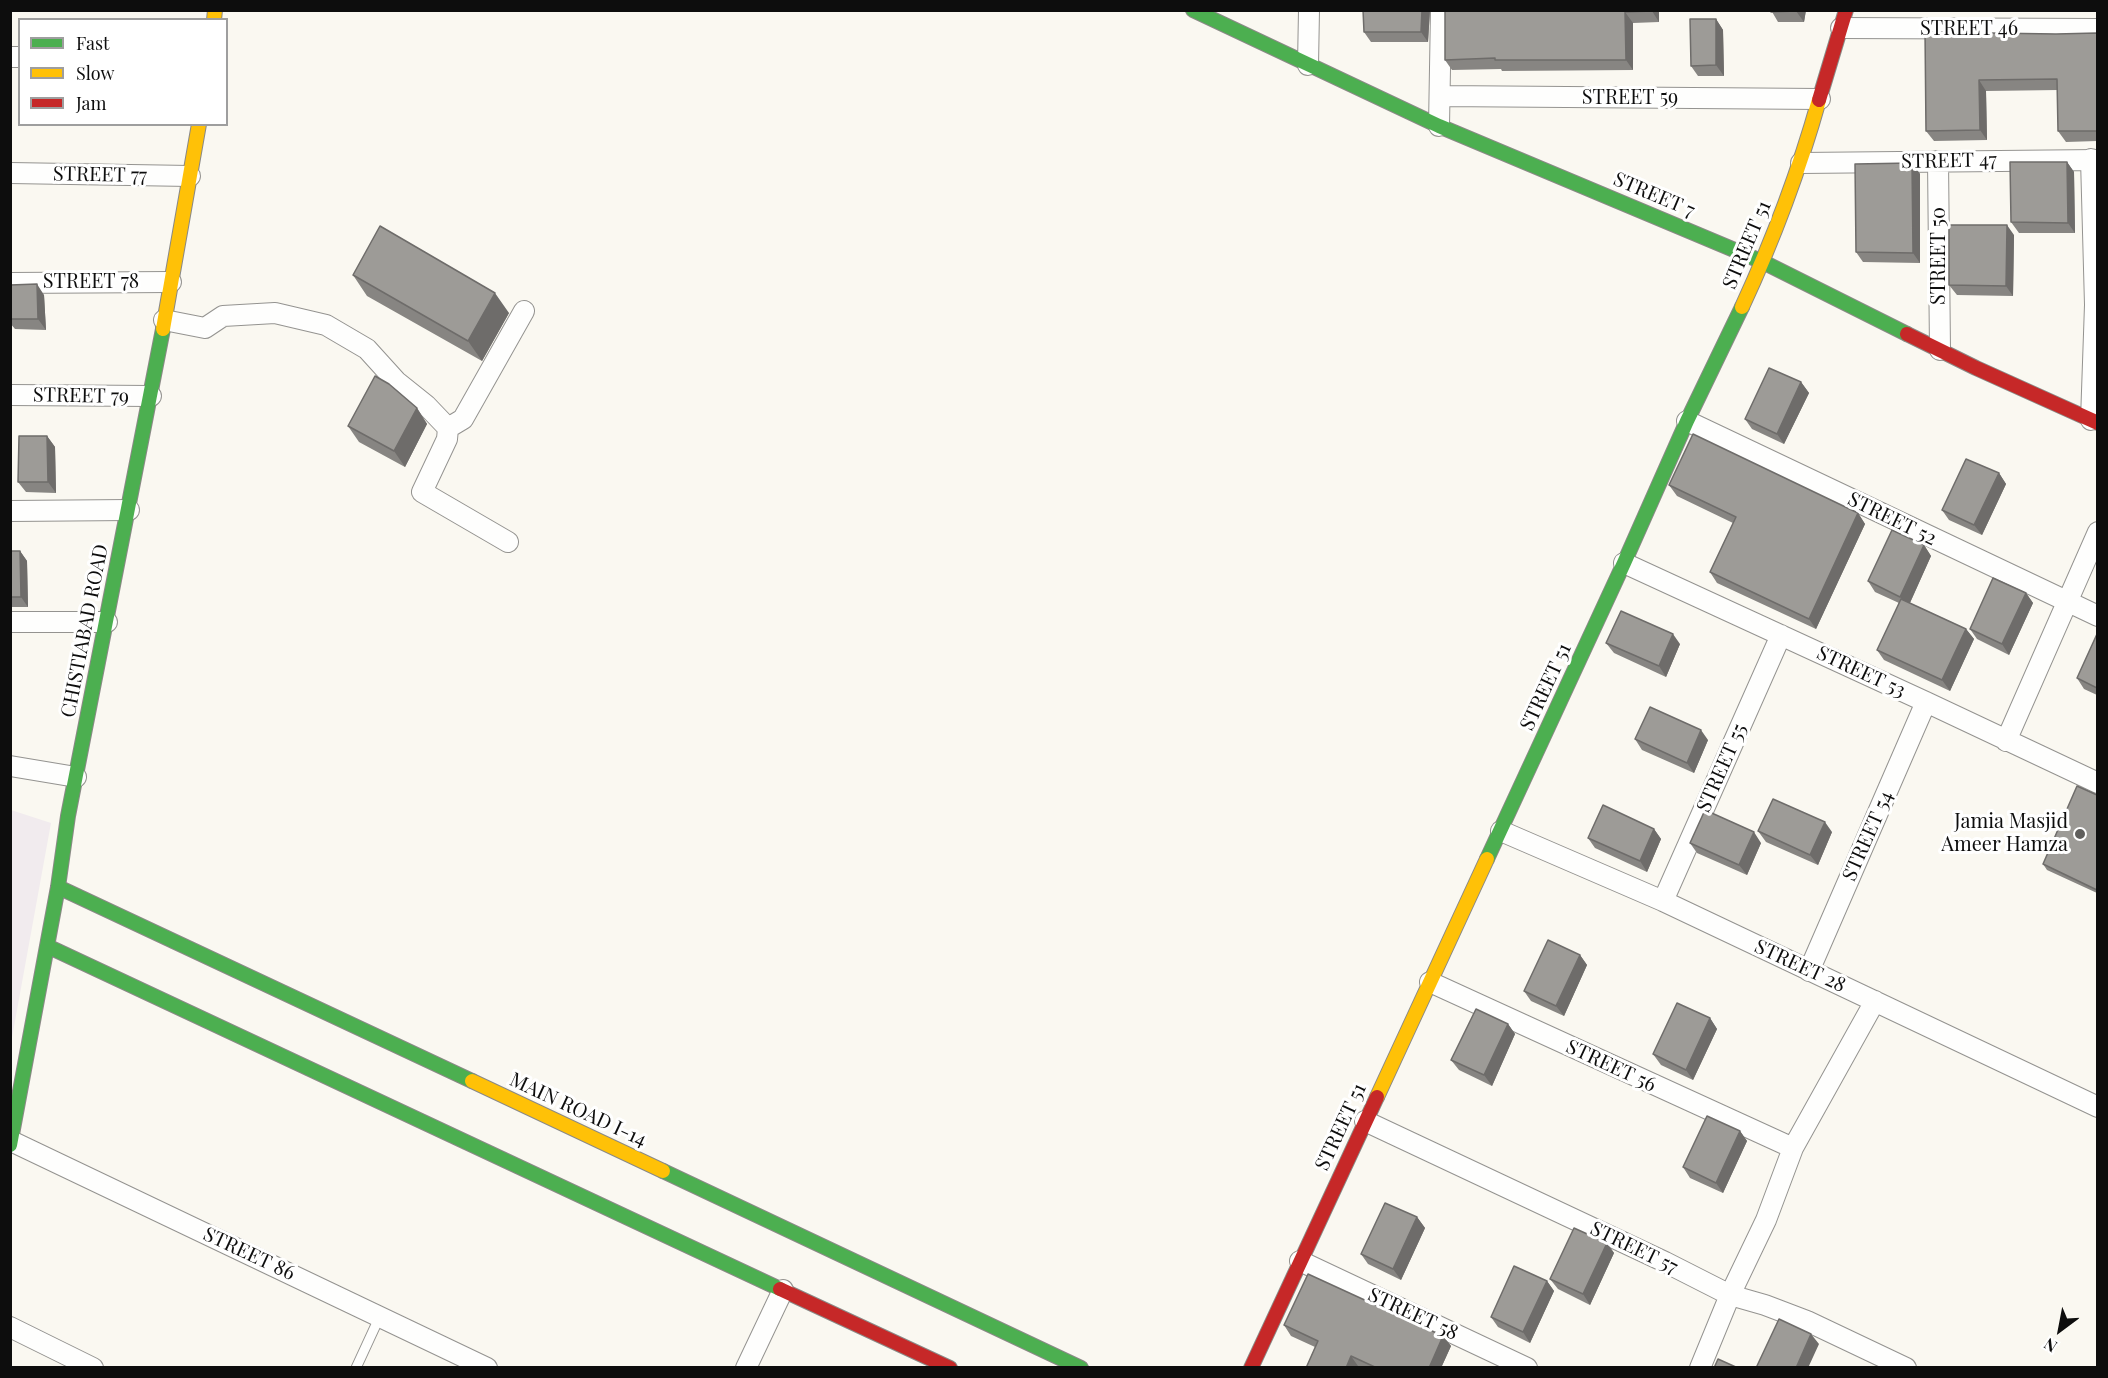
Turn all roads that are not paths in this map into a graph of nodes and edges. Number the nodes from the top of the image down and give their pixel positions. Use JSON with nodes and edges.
{"nodes":[{"id":1,"x":1193,"y":10,"type":"edge"},
{"id":2,"x":1308,"y":10,"type":"edge"},
{"id":3,"x":1441,"y":10,"type":"edge"},
{"id":4,"x":1844,"y":19,"type":"edge"},
{"id":5,"x":2097,"y":29,"type":"edge"},
{"id":6,"x":1308,"y":66,"type":"junction"},
{"id":7,"x":1440,"y":96,"type":"junction"},
{"id":8,"x":1820,"y":99,"type":"junction"},
{"id":9,"x":199,"y":126,"type":"edge"},
{"id":10,"x":1439,"y":126,"type":"junction"},
{"id":11,"x":2094,"y":159,"type":"edge"},
{"id":12,"x":1938,"y":161,"type":"junction"},
{"id":13,"x":1801,"y":163,"type":"junction"},
{"id":14,"x":10,"y":173,"type":"edge"},
{"id":15,"x":190,"y":176,"type":"junction"},
{"id":16,"x":1763,"y":262,"type":"junction"},
{"id":17,"x":171,"y":282,"type":"junction"},
{"id":18,"x":10,"y":283,"type":"edge"},
{"id":19,"x":524,"y":311,"type":"dead end"},
{"id":20,"x":164,"y":320,"type":"junction"},
{"id":21,"x":1940,"y":350,"type":"junction"},
{"id":22,"x":10,"y":395,"type":"edge"},
{"id":23,"x":151,"y":396,"type":"junction"},
{"id":24,"x":1687,"y":421,"type":"junction"},
{"id":25,"x":2094,"y":421,"type":"edge"},
{"id":26,"x":448,"y":428,"type":"junction"},
{"id":27,"x":129,"y":510,"type":"junction"},
{"id":28,"x":10,"y":511,"type":"edge"},
{"id":29,"x":2097,"y":532,"type":"edge"},
{"id":30,"x":508,"y":542,"type":"dead end"},
{"id":31,"x":1624,"y":563,"type":"junction"},
{"id":32,"x":2067,"y":603,"type":"junction"},
{"id":33,"x":2097,"y":616,"type":"edge"},
{"id":34,"x":10,"y":622,"type":"edge"},
{"id":35,"x":107,"y":622,"type":"junction"},
{"id":36,"x":1781,"y":635,"type":"junction"},
{"id":37,"x":1926,"y":702,"type":"junction"},
{"id":38,"x":2006,"y":741,"type":"junction"},
{"id":39,"x":10,"y":766,"type":"edge"},
{"id":40,"x":76,"y":777,"type":"junction"},
{"id":41,"x":2097,"y":783,"type":"edge"},
{"id":42,"x":1501,"y":831,"type":"junction"},
{"id":43,"x":58,"y":887,"type":"junction"},
{"id":44,"x":1663,"y":901,"type":"junction"},
{"id":45,"x":47,"y":946,"type":"junction"},
{"id":46,"x":1809,"y":971,"type":"junction"},
{"id":47,"x":1430,"y":982,"type":"junction"},
{"id":48,"x":1875,"y":1001,"type":"junction"},
{"id":49,"x":2097,"y":1107,"type":"edge"},
{"id":50,"x":1365,"y":1121,"type":"junction"},
{"id":51,"x":11,"y":1143,"type":"edge"},
{"id":52,"x":1793,"y":1148,"type":"junction"},
{"id":53,"x":1300,"y":1262,"type":"junction"},
{"id":54,"x":783,"y":1290,"type":"junction"},
{"id":55,"x":1730,"y":1295,"type":"junction"},
{"id":56,"x":380,"y":1316,"type":"junction"},
{"id":57,"x":10,"y":1327,"type":"edge"},
{"id":58,"x":93,"y":1368,"type":"edge"},
{"id":59,"x":356,"y":1368,"type":"edge"},
{"id":60,"x":487,"y":1368,"type":"edge"},
{"id":61,"x":746,"y":1368,"type":"edge"},
{"id":62,"x":950,"y":1368,"type":"edge"},
{"id":63,"x":1081,"y":1368,"type":"edge"},
{"id":64,"x":1251,"y":1368,"type":"edge"},
{"id":65,"x":1527,"y":1368,"type":"edge"},
{"id":66,"x":1700,"y":1368,"type":"edge"},
{"id":67,"x":1906,"y":1368,"type":"edge"}],
"edges":[{"from":1,"to":6,"type":"main road","name":"STREET 7"},
{"from":2,"to":6,"type":"street"},
{"from":3,"to":7,"type":"street"},
{"from":4,"to":5,"type":"street","name":"STREET 46"},
{"from":4,"to":8,"type":"main road","name":"STREET 51"},
{"from":6,"to":10,"type":"main road","name":"STREET 7"},
{"from":7,"to":8,"type":"street","name":"STREET 59"},
{"from":7,"to":10,"type":"street"},
{"from":8,"to":13,"type":"main road","name":"STREET 51"},
{"from":9,"to":15,"type":"main road","name":"CHISTIABAD ROAD"},
{"from":10,"to":16,"type":"main road","name":"STREET 7"},
{"from":11,"to":12,"type":"street","name":"STREET 47"},
{"from":11,"to":25,"type":"street"},
{"from":12,"to":13,"type":"street","name":"STREET 47"},
{"from":12,"to":21,"type":"street","name":"STREET 50"},
{"from":13,"to":16,"type":"main road","name":"STREET 51"},
{"from":14,"to":15,"type":"street","name":"STREET 77"},
{"from":15,"to":17,"type":"main road","name":"CHISTIABAD ROAD"},
{"from":16,"to":21,"type":"main road","name":"STREET 7"},
{"from":16,"to":24,"type":"main road","name":"STREET 51"},
{"from":17,"to":18,"type":"street","name":"STREET 78"},
{"from":17,"to":20,"type":"main road","name":"CHISTIABAD ROAD"},
{"from":19,"to":26,"type":"street"},
{"from":20,"to":23,"type":"main road","name":"CHISTIABAD ROAD"},
{"from":20,"to":26,"type":"street"},
{"from":21,"to":25,"type":"main road","name":"STREET 7"},
{"from":22,"to":23,"type":"street","name":"STREET 79"},
{"from":23,"to":27,"type":"main road","name":"CHISTIABAD ROAD"},
{"from":24,"to":31,"type":"main road","name":"STREET 51"},
{"from":24,"to":32,"type":"street","name":"STREET 52"},
{"from":26,"to":30,"type":"street"},
{"from":27,"to":28,"type":"street"},
{"from":27,"to":35,"type":"main road","name":"CHISTIABAD ROAD"},
{"from":29,"to":32,"type":"street"},
{"from":31,"to":36,"type":"street","name":"STREET 53"},
{"from":31,"to":42,"type":"main road","name":"STREET 51"},
{"from":32,"to":33,"type":"street","name":"STREET 52"},
{"from":32,"to":38,"type":"street"},
{"from":34,"to":35,"type":"street"},
{"from":35,"to":40,"type":"main road","name":"CHISTIABAD ROAD"},
{"from":36,"to":37,"type":"street","name":"STREET 53"},
{"from":36,"to":44,"type":"street","name":"STREET 55"},
{"from":37,"to":38,"type":"street","name":"STREET 53"},
{"from":37,"to":46,"type":"street","name":"STREET 54"},
{"from":38,"to":41,"type":"street","name":"STREET 53"},
{"from":39,"to":40,"type":"street"},
{"from":40,"to":43,"type":"main road","name":"CHISTIABAD ROAD"},
{"from":42,"to":44,"type":"street","name":"STREET 28"},
{"from":42,"to":47,"type":"main road","name":"STREET 51"},
{"from":43,"to":45,"type":"main road","name":"CHISTIABAD ROAD"},
{"from":43,"to":63,"type":"main road","name":"MAIN ROAD I-14"},
{"from":44,"to":46,"type":"street","name":"STREET 28"},
{"from":45,"to":51,"type":"main road","name":"CHISTIABAD ROAD"},
{"from":45,"to":54,"type":"main road"},
{"from":46,"to":48,"type":"street","name":"STREET 28"},
{"from":47,"to":50,"type":"main road","name":"STREET 51"},
{"from":47,"to":52,"type":"street","name":"STREET 56"},
{"from":48,"to":49,"type":"street","name":"STREET 28"},
{"from":48,"to":52,"type":"street"},
{"from":50,"to":53,"type":"main road","name":"STREET 51"},
{"from":50,"to":55,"type":"street","name":"STREET 57"},
{"from":51,"to":56,"type":"street","name":"STREET 86"},
{"from":52,"to":55,"type":"street"},
{"from":53,"to":64,"type":"main road","name":"STREET 51"},
{"from":53,"to":65,"type":"street","name":"STREET 58"},
{"from":54,"to":61,"type":"street"},
{"from":54,"to":62,"type":"main road"},
{"from":55,"to":66,"type":"street"},
{"from":55,"to":67,"type":"street","name":"STREET 57"},
{"from":56,"to":59,"type":"lane"},
{"from":56,"to":60,"type":"street","name":"STREET 86"},
{"from":57,"to":58,"type":"street"}]}
